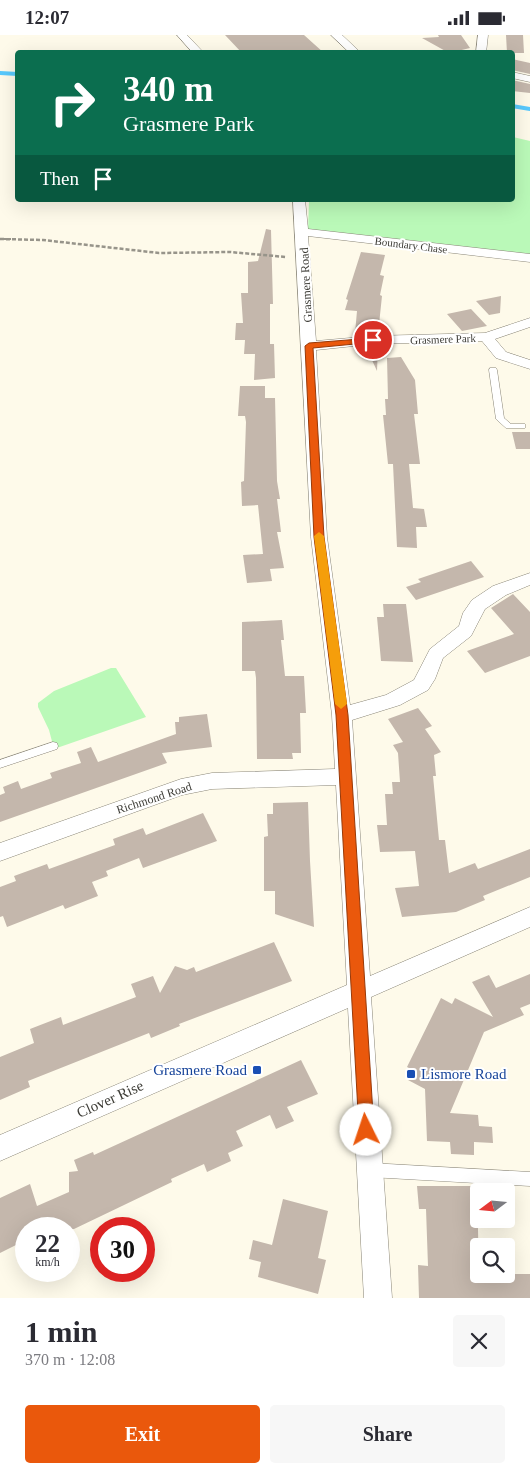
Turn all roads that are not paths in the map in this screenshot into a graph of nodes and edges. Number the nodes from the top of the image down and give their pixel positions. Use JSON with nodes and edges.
{"nodes":[{"id":1,"x":182,"y":35,"type":"edge"},
{"id":2,"x":336,"y":35,"type":"edge"},
{"id":3,"x":483,"y":35,"type":"edge"},
{"id":4,"x":196,"y":50,"type":"edge"},
{"id":5,"x":353,"y":50,"type":"edge"},
{"id":6,"x":482,"y":50,"type":"edge"},
{"id":7,"x":515,"y":76,"type":"edge"},
{"id":8,"x":530,"y":79,"type":"edge"},
{"id":9,"x":299,"y":202,"type":"edge"},
{"id":10,"x":302,"y":232,"type":"junction"},
{"id":11,"x":523,"y":261,"type":"edge"},
{"id":12,"x":530,"y":322,"type":"edge"},
{"id":13,"x":486,"y":337,"type":"junction"},
{"id":14,"x":309,"y":346,"type":"junction"},
{"id":15,"x":501,"y":355,"type":"junction"},
{"id":16,"x":530,"y":365,"type":"edge"},
{"id":17,"x":493,"y":369,"type":"joint"},
{"id":18,"x":522,"y":426,"type":"dead end"},
{"id":19,"x":530,"y":579,"type":"edge"},
{"id":20,"x":342,"y":715,"type":"junction"},
{"id":21,"x":54,"y":746,"type":"dead end"},
{"id":22,"x":0,"y":764,"type":"edge"},
{"id":23,"x":346,"y":777,"type":"junction"},
{"id":24,"x":0,"y":852,"type":"edge"},
{"id":25,"x":530,"y":917,"type":"edge"},
{"id":26,"x":358,"y":990,"type":"junction"},
{"id":27,"x":0,"y":1148,"type":"edge"},
{"id":28,"x":369,"y":1169,"type":"junction"},
{"id":29,"x":530,"y":1179,"type":"edge"},
{"id":30,"x":378,"y":1298,"type":"edge"}],
"edges":[{"from":1,"to":4,"type":"street"},
{"from":2,"to":5,"type":"street"},
{"from":3,"to":6,"type":"street"},
{"from":7,"to":8,"type":"street"},
{"from":9,"to":10,"type":"street","name":"Grasmere Road"},
{"from":10,"to":11,"type":"street","name":"Boundary Chase"},
{"from":10,"to":14,"type":"street","name":"Grasmere Road"},
{"from":12,"to":13,"type":"street","name":"Grasmere Park"},
{"from":13,"to":14,"type":"street","name":"Grasmere Park"},
{"from":13,"to":15,"type":"street","name":"Grasmere Park"},
{"from":14,"to":20,"type":"street","name":"Grasmere Road"},
{"from":15,"to":16,"type":"street"},
{"from":15,"to":17,"type":"street"},
{"from":17,"to":18,"type":"lane"},
{"from":19,"to":20,"type":"street"},
{"from":20,"to":23,"type":"street","name":"Grasmere Road"},
{"from":21,"to":22,"type":"lane"},
{"from":23,"to":24,"type":"street","name":"Richmond Road"},
{"from":23,"to":26,"type":"street","name":"Grasmere Road"},
{"from":25,"to":26,"type":"street"},
{"from":26,"to":27,"type":"street","name":"Clover Rise"},
{"from":26,"to":28,"type":"street","name":"Grasmere Road"},
{"from":28,"to":29,"type":"lane"},
{"from":28,"to":30,"type":"street","name":"Grasmere Road"}]}
